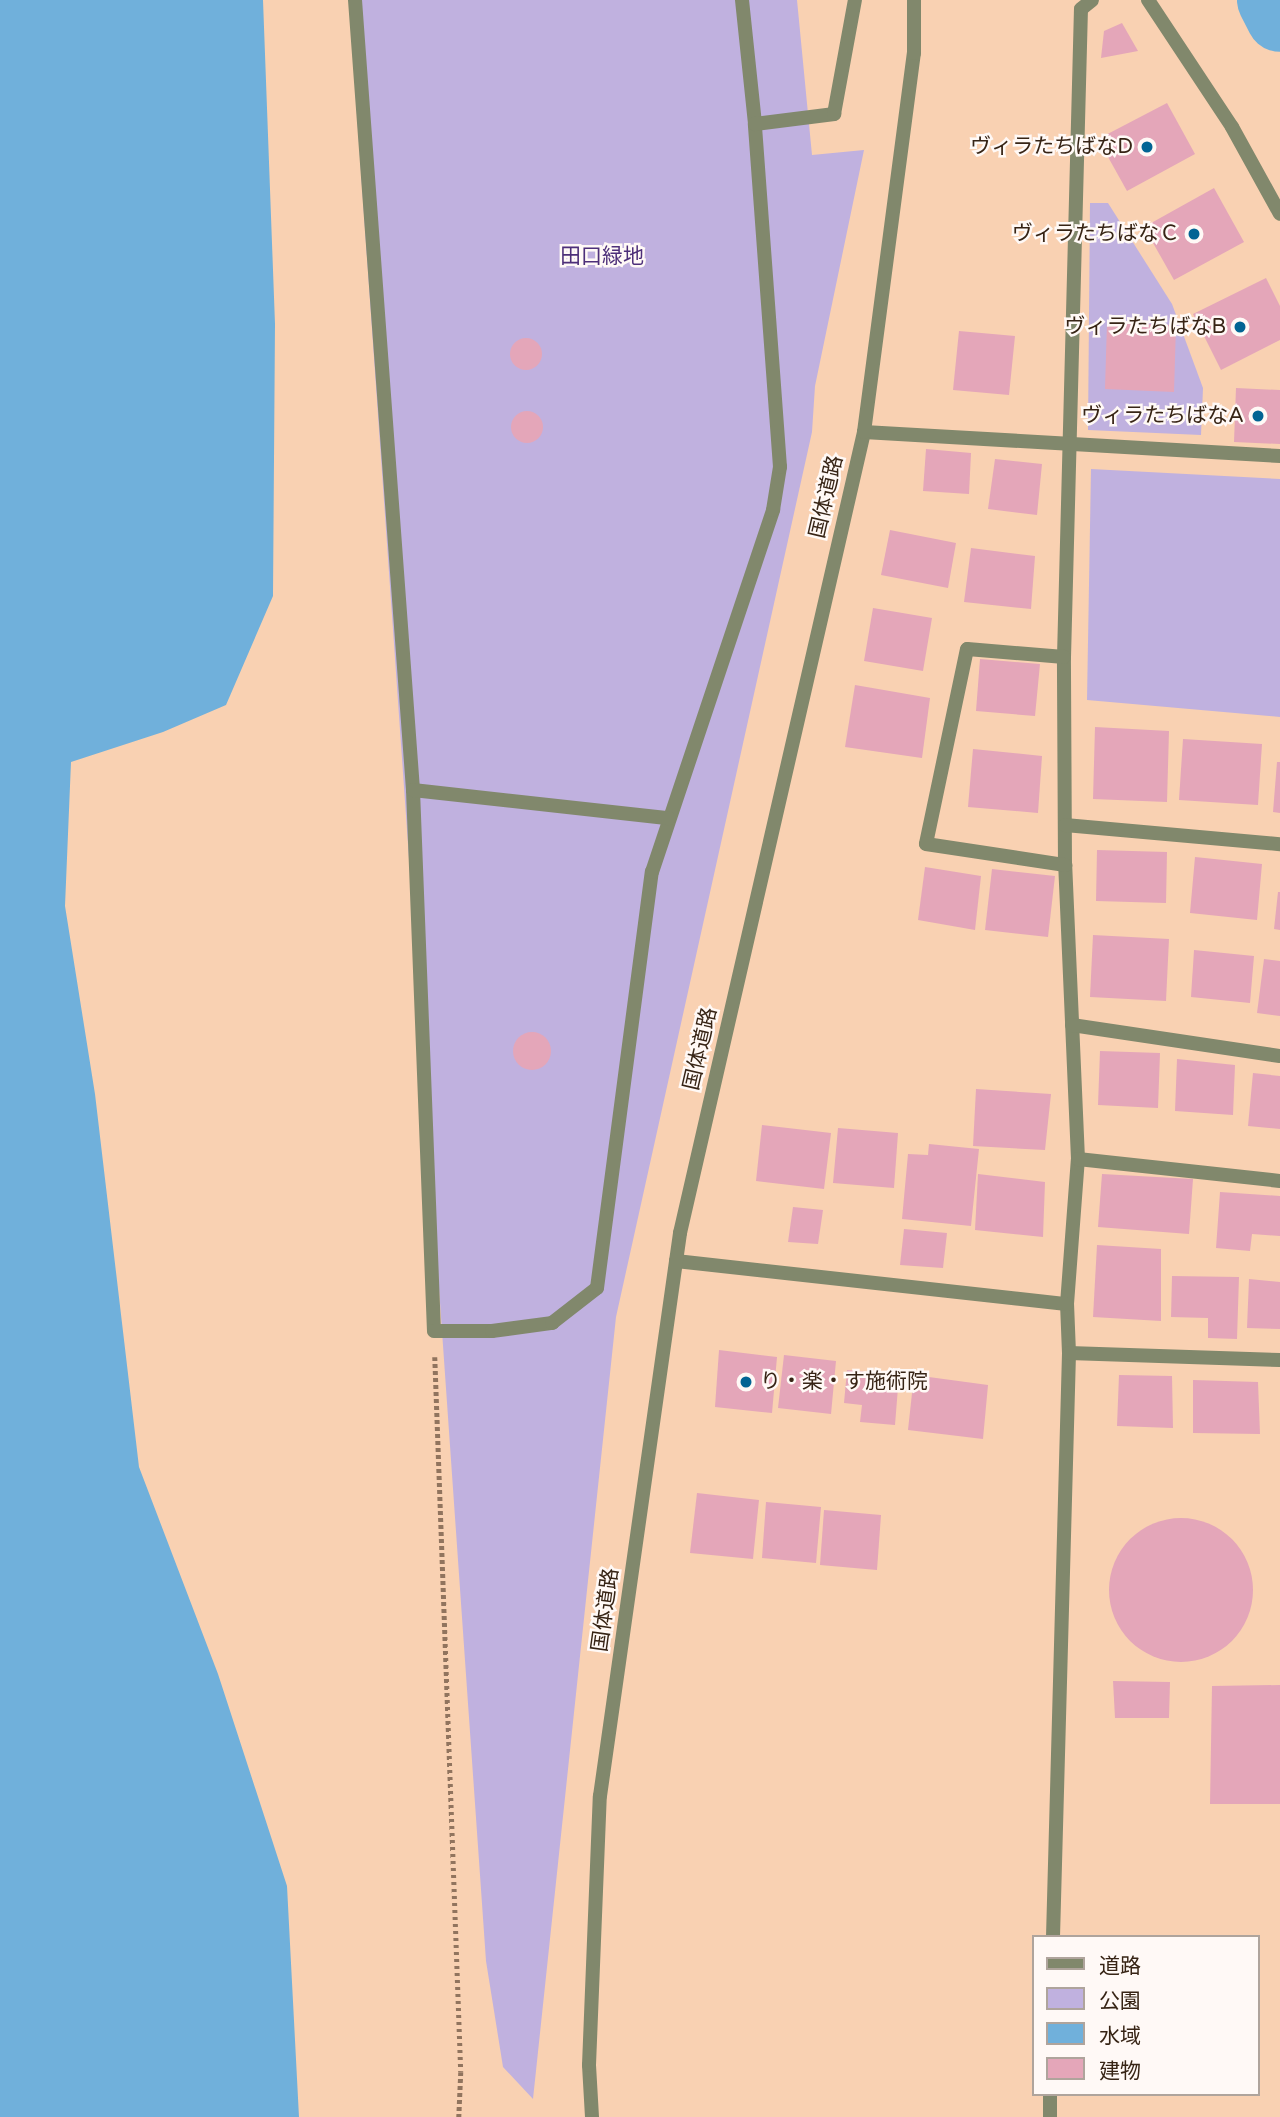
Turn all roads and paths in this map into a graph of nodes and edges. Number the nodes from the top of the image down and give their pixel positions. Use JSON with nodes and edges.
{"nodes":[{"id":1,"x":355,"y":0,"type":"edge"},
{"id":2,"x":742,"y":0,"type":"edge"},
{"id":3,"x":856,"y":0,"type":"edge"},
{"id":4,"x":914,"y":0,"type":"edge"},
{"id":5,"x":1093,"y":0,"type":"edge"},
{"id":6,"x":1148,"y":0,"type":"edge"},
{"id":7,"x":755,"y":124,"type":"junction"},
{"id":8,"x":1280,"y":214,"type":"edge"},
{"id":9,"x":864,"y":432,"type":"junction"},
{"id":10,"x":1070,"y":444,"type":"junction"},
{"id":11,"x":1280,"y":456,"type":"edge"},
{"id":12,"x":1064,"y":657,"type":"junction"},
{"id":13,"x":413,"y":790,"type":"junction"},
{"id":14,"x":668,"y":818,"type":"junction"},
{"id":15,"x":1065,"y":825,"type":"junction"},
{"id":16,"x":1280,"y":844,"type":"edge"},
{"id":17,"x":1065,"y":865,"type":"junction"},
{"id":18,"x":1072,"y":1025,"type":"junction"},
{"id":19,"x":1280,"y":1056,"type":"edge"},
{"id":20,"x":1078,"y":1159,"type":"junction"},
{"id":21,"x":1280,"y":1181,"type":"edge"},
{"id":22,"x":676,"y":1261,"type":"junction"},
{"id":23,"x":1067,"y":1304,"type":"junction"},
{"id":24,"x":434,"y":1331,"type":"junction"},
{"id":25,"x":1069,"y":1353,"type":"junction"},
{"id":26,"x":1280,"y":1360,"type":"edge"},
{"id":27,"x":1053,"y":1935,"type":"edge"},
{"id":28,"x":1050,"y":2096,"type":"edge"},
{"id":29,"x":458,"y":2117,"type":"edge"},
{"id":30,"x":592,"y":2117,"type":"edge"},
{"id":31,"x":1050,"y":2117,"type":"edge"}],
"edges":[{"from":1,"to":13,"type":"street"},
{"from":2,"to":7,"type":"street"},
{"from":3,"to":7,"type":"street"},
{"from":4,"to":9,"type":"street","name":"国体道路"},
{"from":5,"to":10,"type":"street"},
{"from":6,"to":8,"type":"street"},
{"from":7,"to":14,"type":"street"},
{"from":9,"to":10,"type":"street"},
{"from":9,"to":22,"type":"street","name":"国体道路"},
{"from":10,"to":11,"type":"street"},
{"from":10,"to":12,"type":"street"},
{"from":12,"to":15,"type":"street"},
{"from":12,"to":17,"type":"street"},
{"from":13,"to":14,"type":"street"},
{"from":13,"to":24,"type":"street"},
{"from":14,"to":24,"type":"street"},
{"from":15,"to":16,"type":"street"},
{"from":15,"to":17,"type":"street"},
{"from":17,"to":18,"type":"street"},
{"from":18,"to":19,"type":"street"},
{"from":18,"to":20,"type":"street"},
{"from":20,"to":21,"type":"street"},
{"from":20,"to":23,"type":"street"},
{"from":22,"to":23,"type":"street"},
{"from":22,"to":30,"type":"street","name":"国体道路"},
{"from":23,"to":25,"type":"street"},
{"from":24,"to":29,"type":"path"},
{"from":25,"to":26,"type":"street"},
{"from":25,"to":27,"type":"street"},
{"from":28,"to":31,"type":"street"}]}
